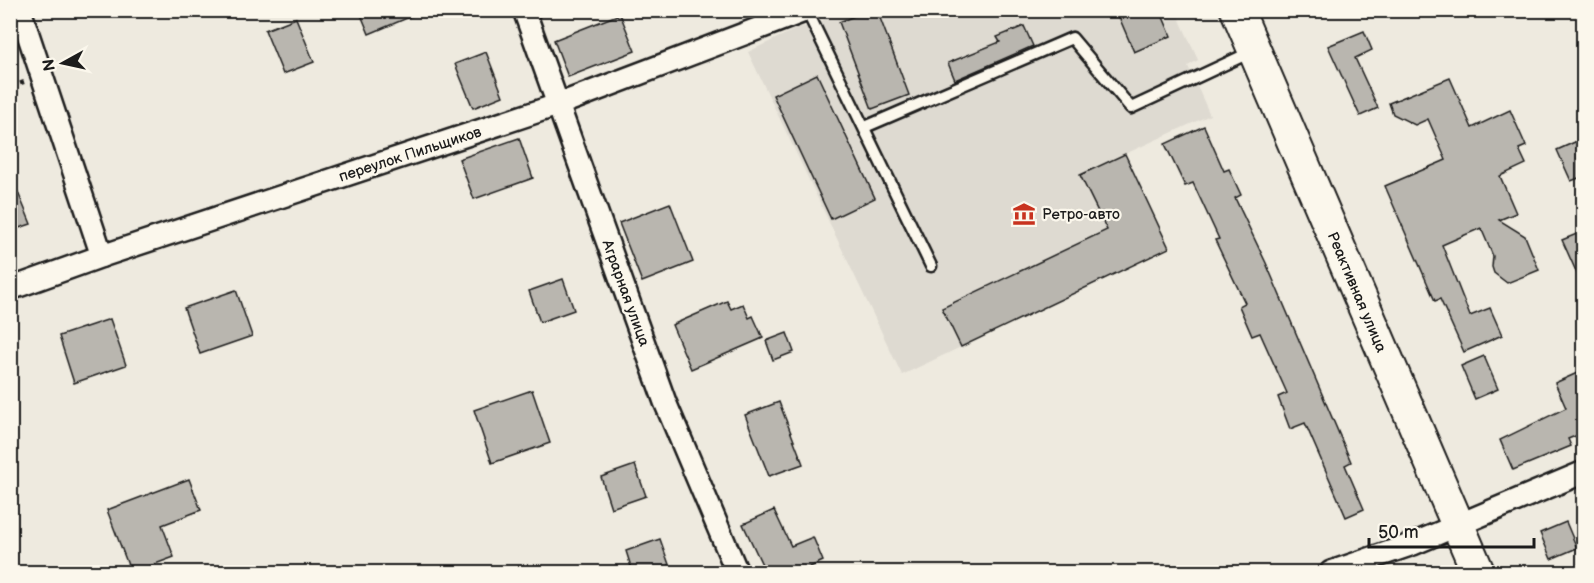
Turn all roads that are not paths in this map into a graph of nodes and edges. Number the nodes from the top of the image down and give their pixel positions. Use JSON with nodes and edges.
{"nodes":[{"id":1,"x":20,"y":10,"type":"edge"},
{"id":2,"x":524,"y":10,"type":"edge"},
{"id":3,"x":1237,"y":10,"type":"edge"},
{"id":4,"x":807,"y":11,"type":"edge"},
{"id":5,"x":1254,"y":50,"type":"junction"},
{"id":6,"x":557,"y":105,"type":"junction"},
{"id":7,"x":866,"y":127,"type":"junction"},
{"id":8,"x":102,"y":255,"type":"junction"},
{"id":9,"x":931,"y":266,"type":"dead end"},
{"id":10,"x":10,"y":289,"type":"edge"},
{"id":11,"x":1584,"y":472,"type":"edge"},
{"id":12,"x":1457,"y":525,"type":"junction"},
{"id":13,"x":737,"y":573,"type":"edge"},
{"id":14,"x":1331,"y":573,"type":"edge"},
{"id":15,"x":1478,"y":573,"type":"edge"}],
"edges":[{"from":1,"to":8,"type":"street"},
{"from":2,"to":6,"type":"street","name":"Аграрная улица"},
{"from":3,"to":5,"type":"main road","name":"Реактивная улица"},
{"from":4,"to":6,"type":"street","name":"переулок Пильщиков"},
{"from":4,"to":7,"type":"lane"},
{"from":5,"to":7,"type":"lane"},
{"from":5,"to":12,"type":"main road","name":"Реактивная улица"},
{"from":6,"to":8,"type":"street","name":"переулок Пильщиков"},
{"from":6,"to":13,"type":"street","name":"Аграрная улица"},
{"from":7,"to":9,"type":"lane"},
{"from":8,"to":10,"type":"street","name":"переулок Пильщиков"},
{"from":11,"to":12,"type":"street"},
{"from":12,"to":14,"type":"street"},
{"from":12,"to":15,"type":"main road","name":"Реактивная улица"}]}
